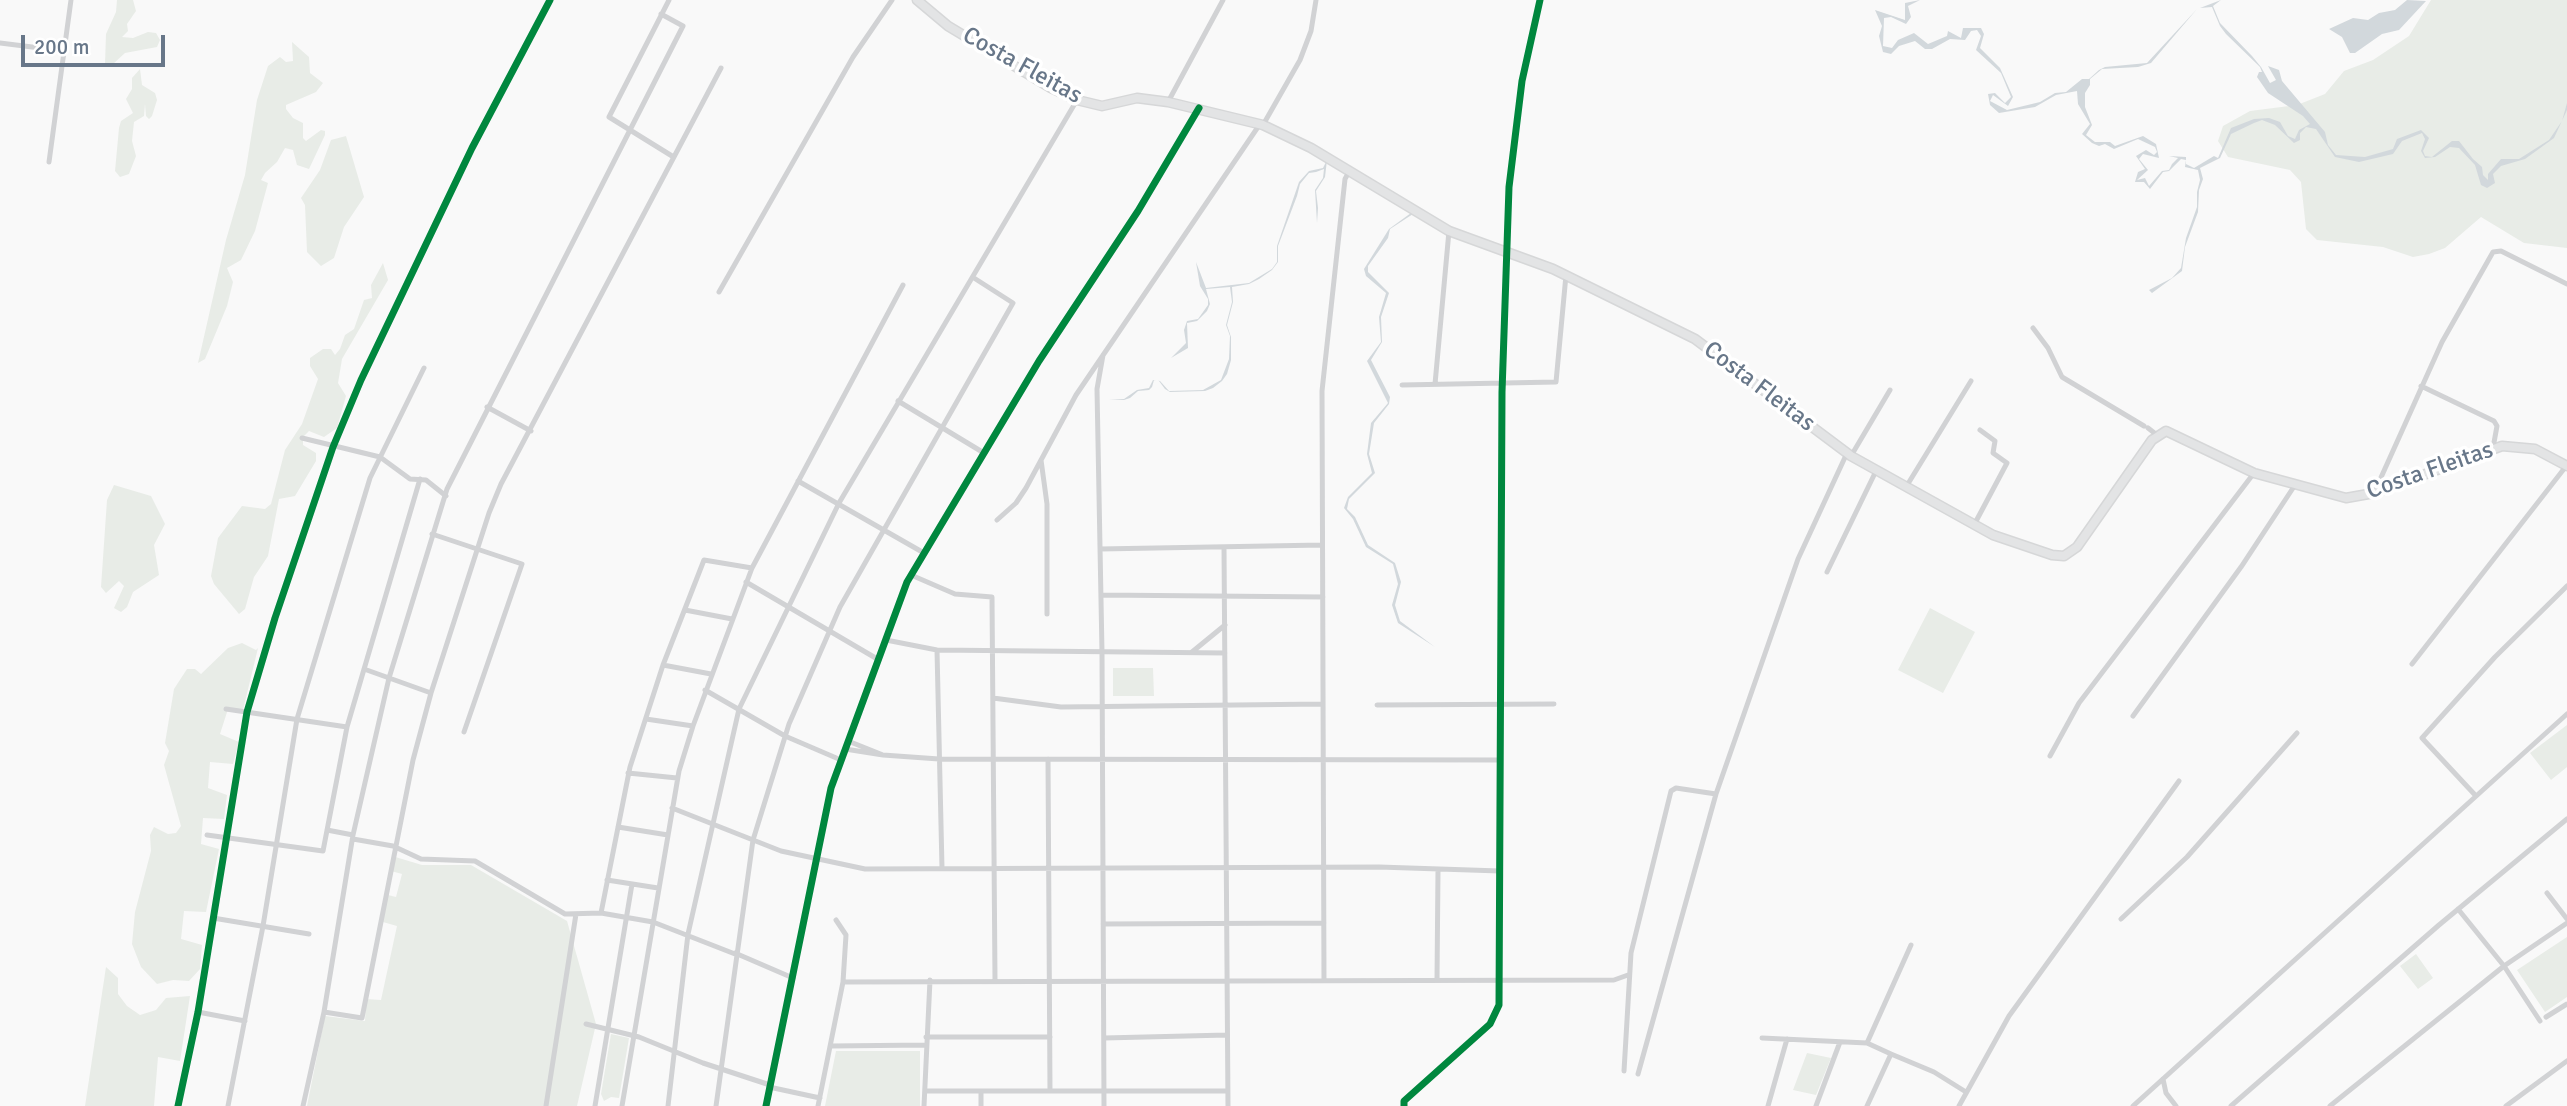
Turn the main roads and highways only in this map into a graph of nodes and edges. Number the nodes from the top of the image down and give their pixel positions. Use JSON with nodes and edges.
{"nodes":[{"id":1,"x":917,"y":0,"type":"edge"},
{"id":2,"x":2567,"y":466,"type":"edge"}],
"edges":[{"from":1,"to":2,"type":"main road","name":"Costa Fleitas"}]}
